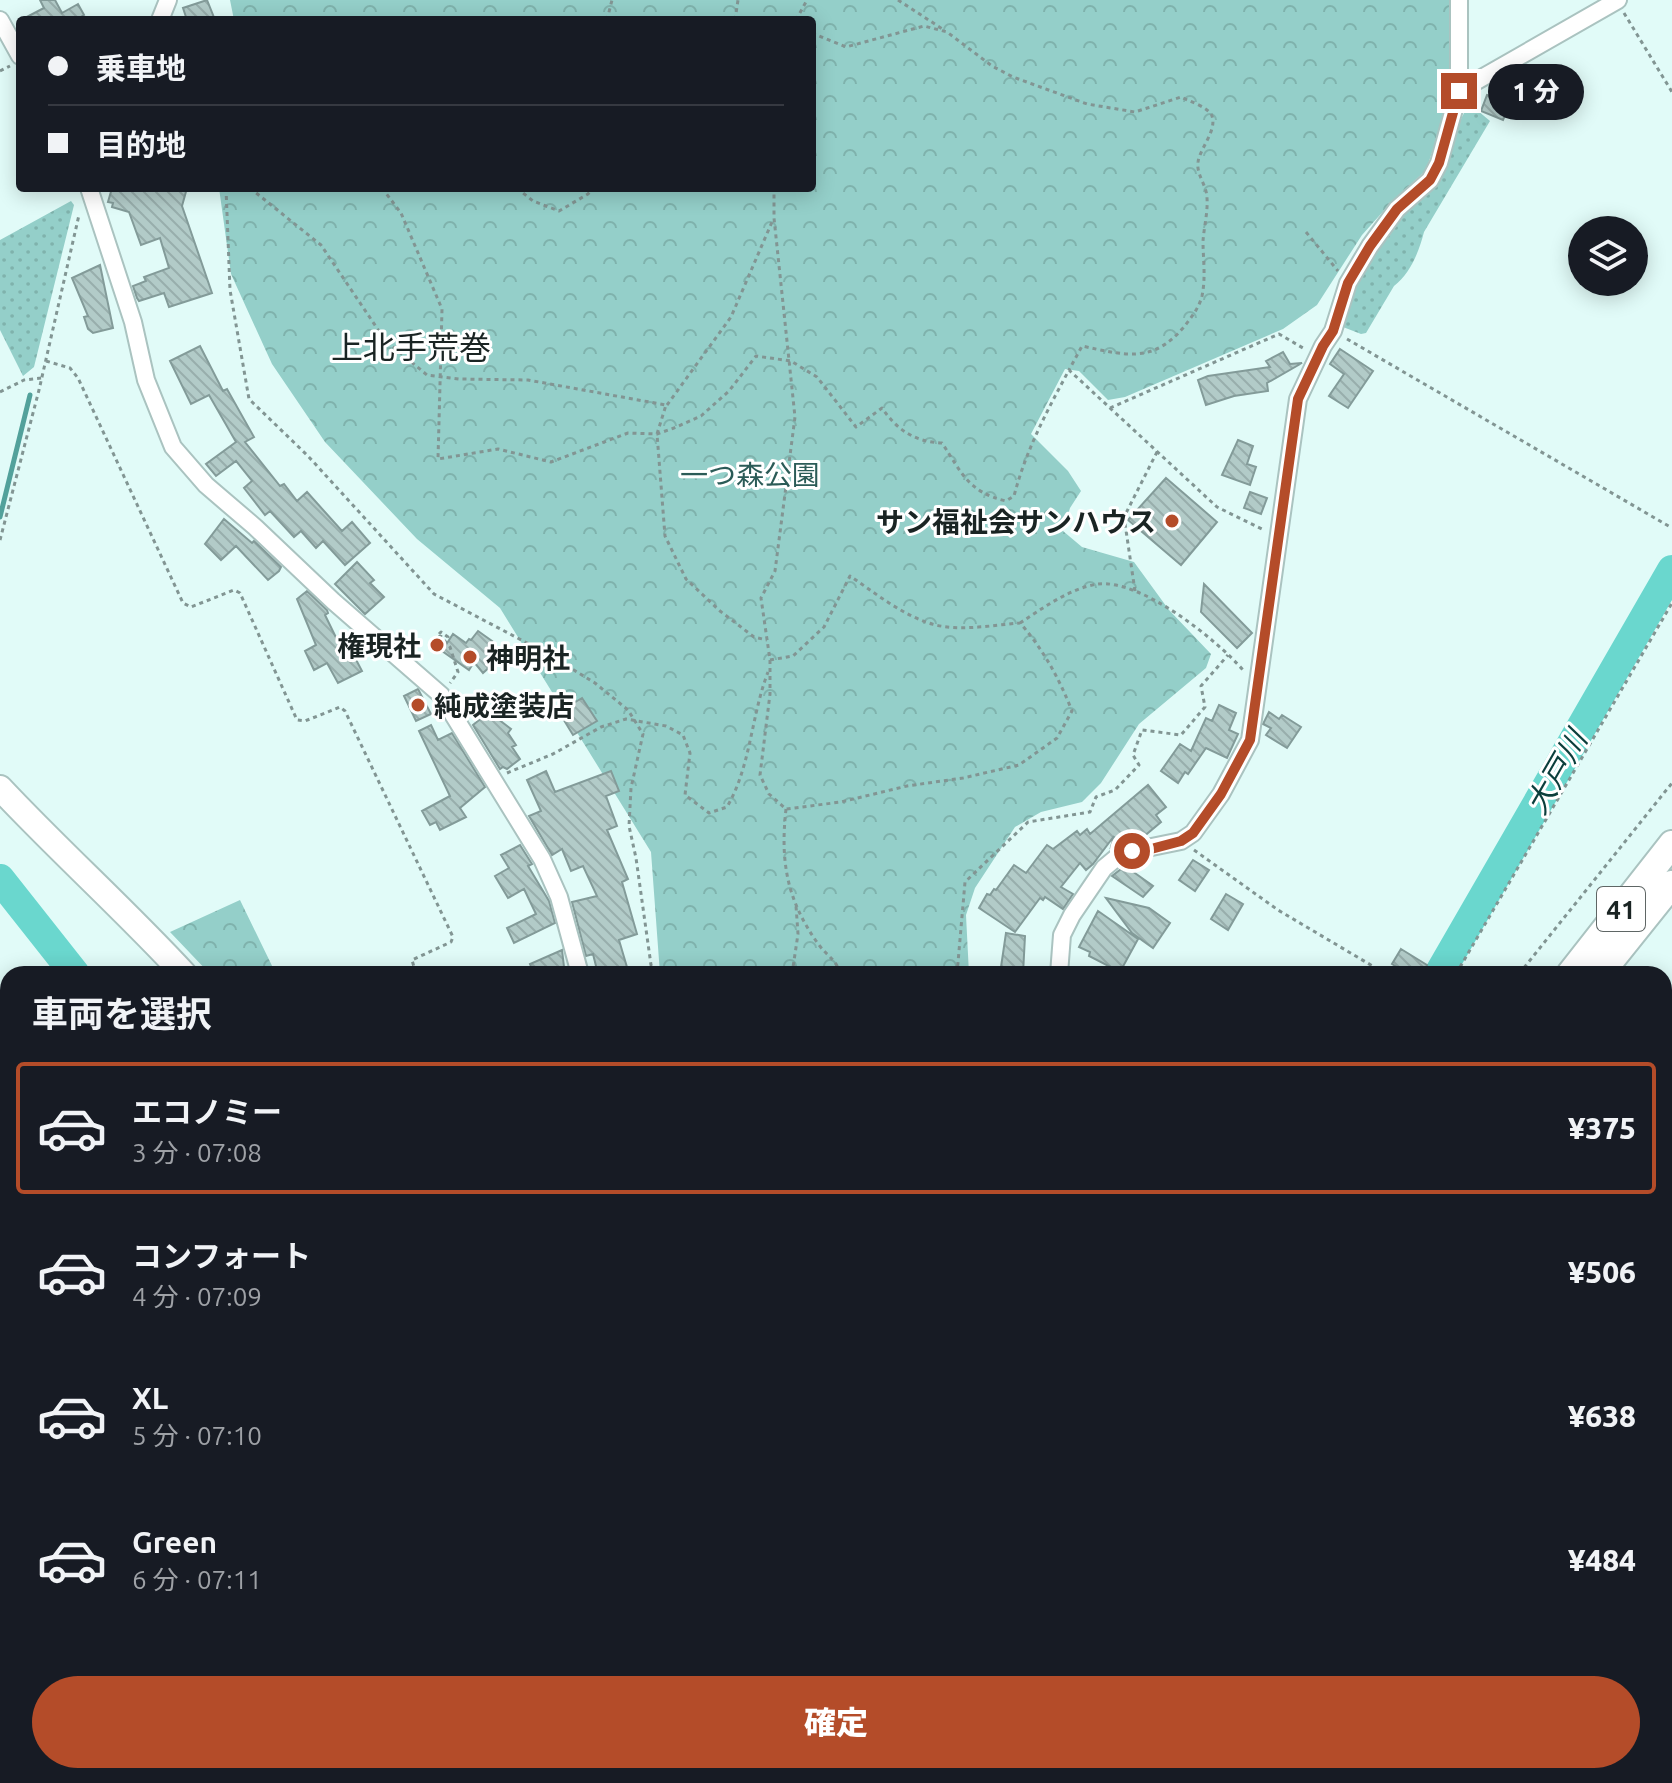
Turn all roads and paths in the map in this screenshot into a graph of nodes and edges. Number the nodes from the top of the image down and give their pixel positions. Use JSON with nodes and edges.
{"nodes":[{"id":1,"x":898,"y":0,"type":"edge"},
{"id":2,"x":1459,"y":0,"type":"edge"},
{"id":3,"x":1617,"y":0,"type":"edge"},
{"id":4,"x":0,"y":20,"type":"edge"},
{"id":5,"x":947,"y":32,"type":"junction"},
{"id":6,"x":816,"y":35,"type":"edge"},
{"id":7,"x":16,"y":49,"type":"edge"},
{"id":8,"x":1459,"y":91,"type":"junction"},
{"id":9,"x":1672,"y":92,"type":"edge"},
{"id":10,"x":91,"y":192,"type":"edge"},
{"id":11,"x":93,"y":192,"type":"edge"},
{"id":12,"x":226,"y":192,"type":"edge"},
{"id":13,"x":255,"y":192,"type":"edge"},
{"id":14,"x":385,"y":192,"type":"edge"},
{"id":15,"x":522,"y":192,"type":"edge"},
{"id":16,"x":590,"y":192,"type":"edge"},
{"id":17,"x":774,"y":192,"type":"edge"},
{"id":18,"x":774,"y":218,"type":"junction"},
{"id":19,"x":1306,"y":232,"type":"dead end"},
{"id":20,"x":1348,"y":283,"type":"junction"},
{"id":21,"x":1333,"y":331,"type":"junction"},
{"id":22,"x":1318,"y":356,"type":"junction"},
{"id":23,"x":46,"y":361,"type":"junction"},
{"id":24,"x":791,"y":361,"type":"junction"},
{"id":25,"x":1069,"y":370,"type":"junction"},
{"id":26,"x":440,"y":376,"type":"junction"},
{"id":27,"x":42,"y":378,"type":"junction"},
{"id":28,"x":0,"y":392,"type":"edge"},
{"id":29,"x":666,"y":405,"type":"junction"},
{"id":30,"x":1110,"y":408,"type":"junction"},
{"id":31,"x":657,"y":434,"type":"junction"},
{"id":32,"x":1157,"y":452,"type":"junction"},
{"id":33,"x":1672,"y":528,"type":"edge"},
{"id":34,"x":1278,"y":537,"type":"junction"},
{"id":35,"x":0,"y":540,"type":"edge"},
{"id":36,"x":1135,"y":593,"type":"junction"},
{"id":37,"x":1672,"y":603,"type":"edge"},
{"id":38,"x":1020,"y":623,"type":"junction"},
{"id":39,"x":767,"y":640,"type":"junction"},
{"id":40,"x":445,"y":641,"type":"dead end"},
{"id":41,"x":1228,"y":655,"type":"junction"},
{"id":42,"x":770,"y":660,"type":"junction"},
{"id":43,"x":770,"y":668,"type":"junction"},
{"id":44,"x":455,"y":676,"type":"dead end"},
{"id":45,"x":1258,"y":688,"type":"junction"},
{"id":46,"x":493,"y":779,"type":"junction"},
{"id":47,"x":1672,"y":783,"type":"edge"},
{"id":48,"x":0,"y":788,"type":"edge"},
{"id":49,"x":786,"y":809,"type":"junction"},
{"id":50,"x":1181,"y":841,"type":"junction"},
{"id":51,"x":1672,"y":844,"type":"edge"},
{"id":52,"x":1672,"y":884,"type":"edge"},
{"id":53,"x":796,"y":905,"type":"junction"},
{"id":54,"x":177,"y":966,"type":"edge"},
{"id":55,"x":414,"y":966,"type":"edge"},
{"id":56,"x":578,"y":966,"type":"edge"},
{"id":57,"x":652,"y":966,"type":"edge"},
{"id":58,"x":793,"y":966,"type":"edge"},
{"id":59,"x":838,"y":966,"type":"edge"},
{"id":60,"x":958,"y":966,"type":"edge"},
{"id":61,"x":1060,"y":966,"type":"edge"},
{"id":62,"x":1372,"y":966,"type":"edge"},
{"id":63,"x":1461,"y":966,"type":"edge"},
{"id":64,"x":1525,"y":966,"type":"edge"},
{"id":65,"x":1576,"y":966,"type":"edge"},
{"id":66,"x":1606,"y":966,"type":"edge"}],
"edges":[{"from":1,"to":5,"type":"path"},
{"from":2,"to":8,"type":"street"},
{"from":3,"to":8,"type":"street"},
{"from":3,"to":9,"type":"path"},
{"from":4,"to":7,"type":"street"},
{"from":5,"to":6,"type":"path"},
{"from":5,"to":25,"type":"path"},
{"from":8,"to":20,"type":"street"},
{"from":10,"to":23,"type":"path"},
{"from":11,"to":46,"type":"street"},
{"from":12,"to":57,"type":"path"},
{"from":13,"to":26,"type":"path"},
{"from":14,"to":26,"type":"path"},
{"from":15,"to":16,"type":"path"},
{"from":17,"to":18,"type":"path"},
{"from":18,"to":24,"type":"path"},
{"from":18,"to":29,"type":"path"},
{"from":19,"to":20,"type":"path"},
{"from":20,"to":21,"type":"street"},
{"from":21,"to":22,"type":"street"},
{"from":21,"to":33,"type":"path"},
{"from":22,"to":30,"type":"path"},
{"from":22,"to":34,"type":"street"},
{"from":23,"to":27,"type":"path"},
{"from":23,"to":55,"type":"path"},
{"from":24,"to":25,"type":"path"},
{"from":24,"to":31,"type":"path"},
{"from":24,"to":39,"type":"path"},
{"from":25,"to":30,"type":"path"},
{"from":26,"to":29,"type":"path"},
{"from":26,"to":31,"type":"path"},
{"from":27,"to":28,"type":"path"},
{"from":27,"to":35,"type":"path"},
{"from":29,"to":31,"type":"path"},
{"from":30,"to":32,"type":"path"},
{"from":31,"to":39,"type":"path"},
{"from":32,"to":34,"type":"path"},
{"from":32,"to":36,"type":"path"},
{"from":34,"to":45,"type":"street"},
{"from":36,"to":38,"type":"path"},
{"from":36,"to":41,"type":"path"},
{"from":37,"to":63,"type":"path"},
{"from":38,"to":42,"type":"path"},
{"from":38,"to":49,"type":"path"},
{"from":39,"to":42,"type":"path"},
{"from":40,"to":44,"type":"path"},
{"from":41,"to":45,"type":"path"},
{"from":41,"to":60,"type":"path"},
{"from":42,"to":43,"type":"path"},
{"from":43,"to":46,"type":"path"},
{"from":43,"to":49,"type":"path"},
{"from":45,"to":50,"type":"street"},
{"from":46,"to":56,"type":"street"},
{"from":47,"to":64,"type":"path"},
{"from":48,"to":54,"type":"street"},
{"from":49,"to":53,"type":"path"},
{"from":50,"to":61,"type":"street"},
{"from":50,"to":62,"type":"path"},
{"from":51,"to":65,"type":"main road","number":"41"},
{"from":52,"to":66,"type":"main road","number":"41"},
{"from":53,"to":58,"type":"path"},
{"from":53,"to":59,"type":"path"}]}
